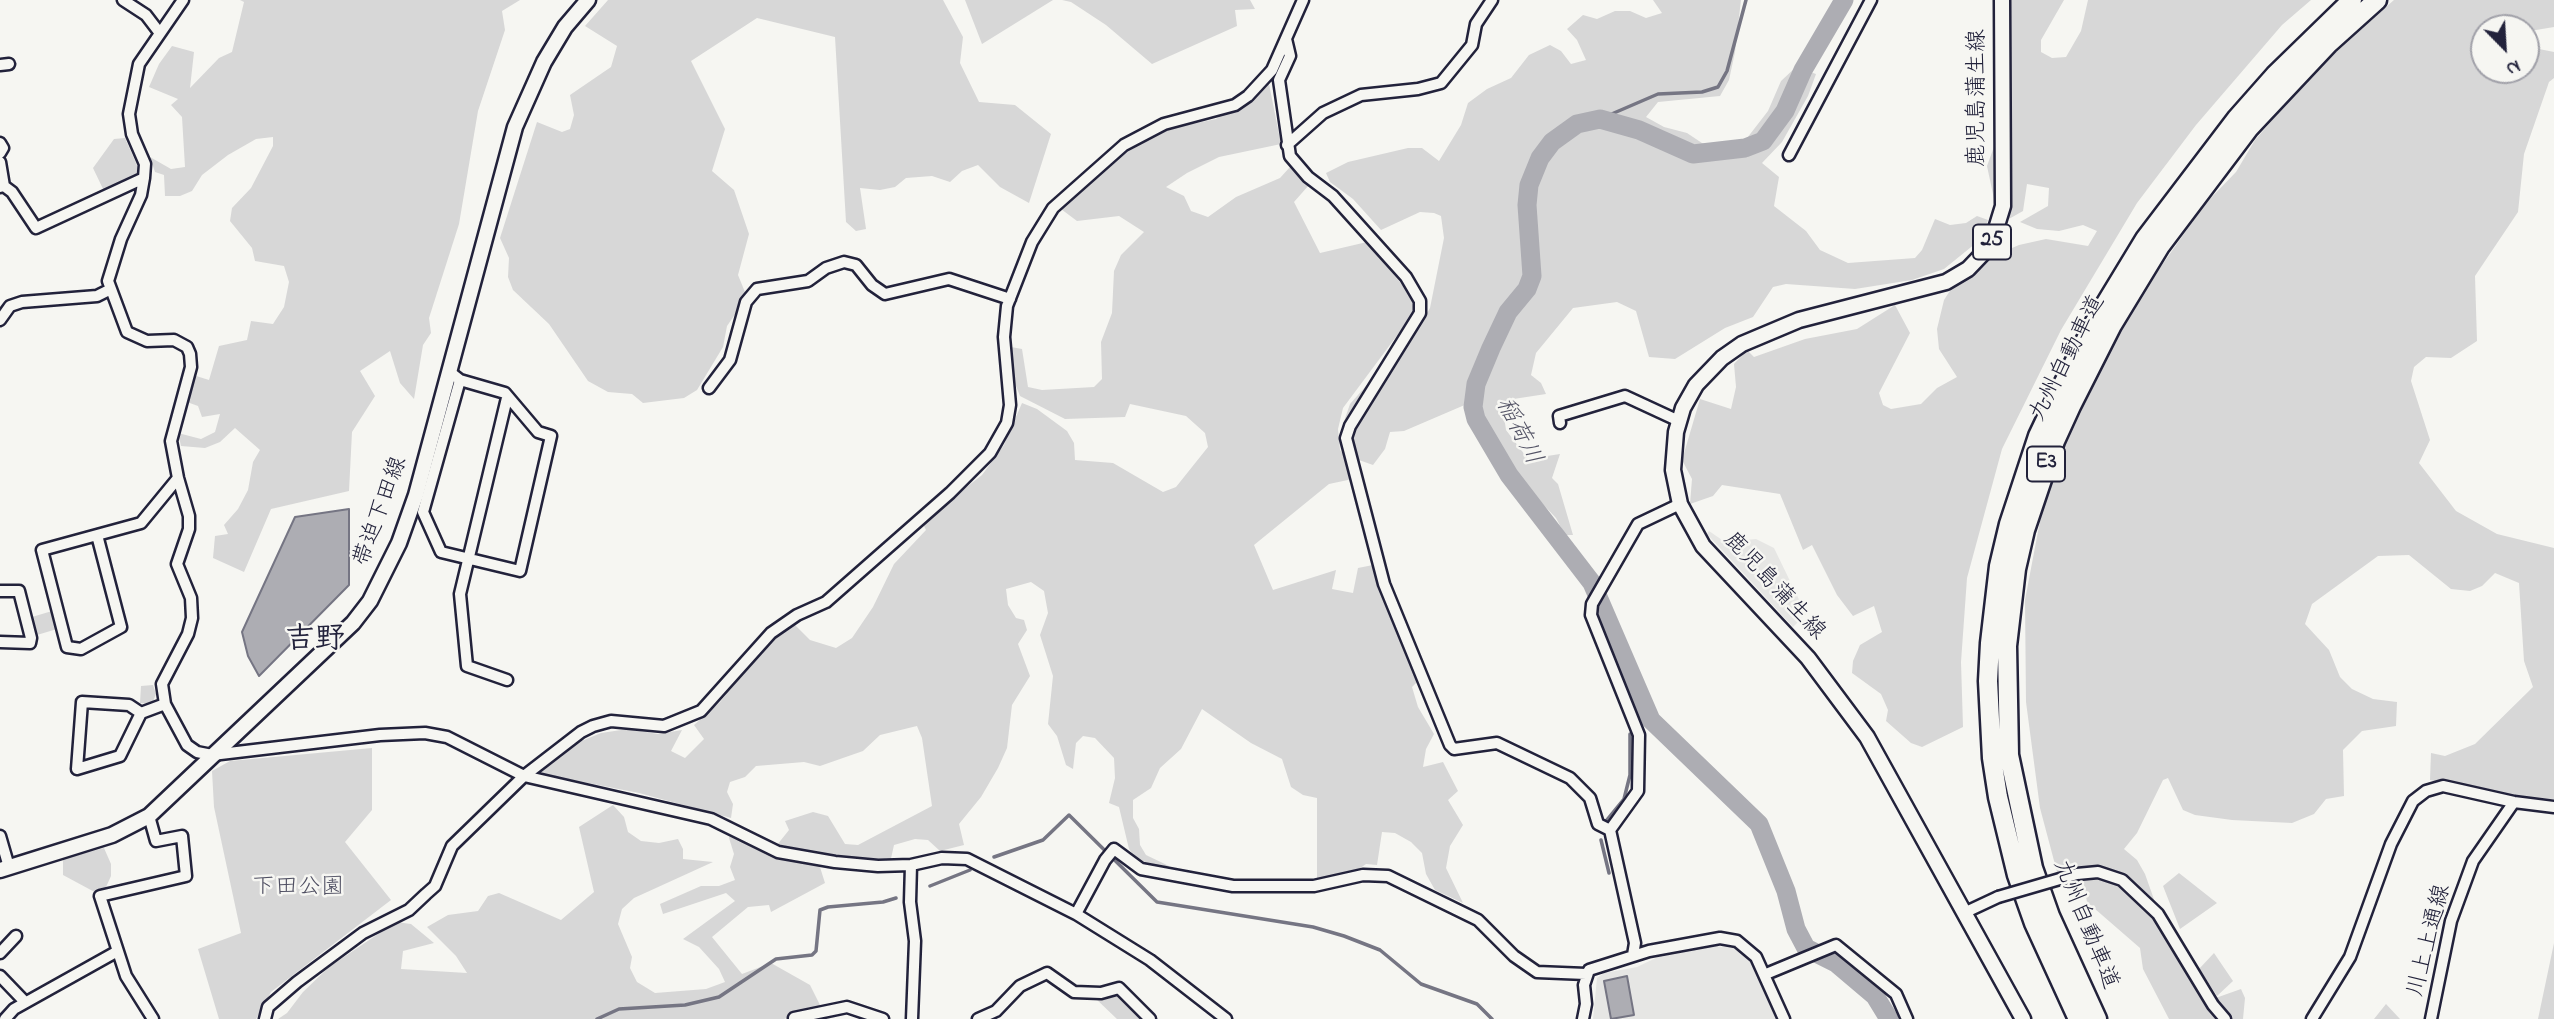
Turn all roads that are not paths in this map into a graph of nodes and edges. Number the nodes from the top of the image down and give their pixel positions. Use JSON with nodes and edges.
{"nodes":[{"id":1,"x":123,"y":0,"type":"edge"},
{"id":2,"x":183,"y":0,"type":"edge"},
{"id":3,"x":588,"y":0,"type":"edge"},
{"id":4,"x":1303,"y":0,"type":"edge"},
{"id":5,"x":1492,"y":0,"type":"edge"},
{"id":6,"x":1871,"y":0,"type":"edge"},
{"id":7,"x":2002,"y":0,"type":"edge"},
{"id":8,"x":2352,"y":0,"type":"edge"},
{"id":9,"x":2376,"y":0,"type":"edge"},
{"id":10,"x":137,"y":4,"type":"edge"},
{"id":11,"x":159,"y":32,"type":"junction"},
{"id":12,"x":1286,"y":38,"type":"junction"},
{"id":13,"x":0,"y":143,"type":"edge"},
{"id":14,"x":1287,"y":145,"type":"junction"},
{"id":15,"x":0,"y":153,"type":"edge"},
{"id":16,"x":1789,"y":155,"type":"dead end"},
{"id":17,"x":0,"y":162,"type":"edge"},
{"id":18,"x":144,"y":178,"type":"junction"},
{"id":19,"x":2,"y":187,"type":"edge"},
{"id":20,"x":109,"y":290,"type":"junction"},
{"id":21,"x":1010,"y":299,"type":"junction"},
{"id":22,"x":0,"y":320,"type":"edge"},
{"id":23,"x":456,"y":376,"type":"junction"},
{"id":24,"x":709,"y":388,"type":"dead end"},
{"id":25,"x":507,"y":398,"type":"junction"},
{"id":26,"x":1679,"y":421,"type":"junction"},
{"id":27,"x":1560,"y":423,"type":"dead end"},
{"id":28,"x":178,"y":478,"type":"junction"},
{"id":29,"x":1680,"y":503,"type":"junction"},
{"id":30,"x":97,"y":535,"type":"junction"},
{"id":31,"x":467,"y":559,"type":"junction"},
{"id":32,"x":0,"y":591,"type":"edge"},
{"id":33,"x":0,"y":642,"type":"edge"},
{"id":34,"x":507,"y":680,"type":"dead end"},
{"id":35,"x":165,"y":704,"type":"junction"},
{"id":36,"x":141,"y":713,"type":"junction"},
{"id":37,"x":212,"y":755,"type":"junction"},
{"id":38,"x":524,"y":776,"type":"junction"},
{"id":39,"x":2514,"y":802,"type":"junction"},
{"id":40,"x":2554,"y":807,"type":"edge"},
{"id":41,"x":149,"y":816,"type":"junction"},
{"id":42,"x":1610,"y":830,"type":"junction"},
{"id":43,"x":0,"y":836,"type":"edge"},
{"id":44,"x":911,"y":865,"type":"junction"},
{"id":45,"x":5,"y":869,"type":"edge"},
{"id":46,"x":1966,"y":912,"type":"junction"},
{"id":47,"x":1076,"y":914,"type":"junction"},
{"id":48,"x":16,"y":936,"type":"dead end"},
{"id":49,"x":116,"y":952,"type":"junction"},
{"id":50,"x":0,"y":953,"type":"edge"},
{"id":51,"x":1633,"y":956,"type":"junction"},
{"id":52,"x":1586,"y":974,"type":"junction"},
{"id":53,"x":1766,"y":974,"type":"junction"},
{"id":54,"x":0,"y":976,"type":"edge"},
{"id":55,"x":25,"y":1002,"type":"junction"},
{"id":56,"x":794,"y":1018,"type":"edge"},
{"id":57,"x":5,"y":1019,"type":"edge"},
{"id":58,"x":153,"y":1019,"type":"edge"},
{"id":59,"x":265,"y":1019,"type":"edge"},
{"id":60,"x":883,"y":1019,"type":"edge"},
{"id":61,"x":912,"y":1019,"type":"edge"},
{"id":62,"x":978,"y":1019,"type":"edge"},
{"id":63,"x":1150,"y":1019,"type":"edge"},
{"id":64,"x":1227,"y":1019,"type":"edge"},
{"id":65,"x":1583,"y":1019,"type":"edge"},
{"id":66,"x":1784,"y":1019,"type":"edge"},
{"id":67,"x":1907,"y":1019,"type":"edge"},
{"id":68,"x":2024,"y":1019,"type":"edge"},
{"id":69,"x":2078,"y":1019,"type":"edge"},
{"id":70,"x":2097,"y":1019,"type":"edge"},
{"id":71,"x":2225,"y":1019,"type":"edge"},
{"id":72,"x":2312,"y":1019,"type":"edge"},
{"id":73,"x":2431,"y":1019,"type":"edge"}],
"edges":[{"from":1,"to":10,"type":"street"},
{"from":2,"to":11,"type":"street"},
{"from":3,"to":23,"type":"main road","name":"帯迫下田線"},
{"from":4,"to":12,"type":"street"},
{"from":5,"to":14,"type":"street"},
{"from":6,"to":16,"type":"street"},
{"from":7,"to":26,"type":"main road","name":"鹿児島蒲生線","number":"25"},
{"from":8,"to":69,"type":"highway","name":"九州自動車道","number":"E3"},
{"from":9,"to":70,"type":"highway","name":"九州自動車道","number":"E3"},
{"from":10,"to":11,"type":"street"},
{"from":11,"to":18,"type":"street"},
{"from":12,"to":14,"type":"street"},
{"from":12,"to":21,"type":"street"},
{"from":13,"to":15,"type":"street"},
{"from":14,"to":42,"type":"street"},
{"from":17,"to":19,"type":"street"},
{"from":18,"to":19,"type":"street"},
{"from":18,"to":20,"type":"street"},
{"from":20,"to":22,"type":"street"},
{"from":20,"to":28,"type":"street"},
{"from":21,"to":24,"type":"street"},
{"from":21,"to":38,"type":"street"},
{"from":23,"to":25,"type":"street"},
{"from":23,"to":31,"type":"street"},
{"from":23,"to":37,"type":"main road","name":"帯迫下田線"},
{"from":25,"to":31,"type":"street"},
{"from":25,"to":31,"type":"street"},
{"from":26,"to":27,"type":"street"},
{"from":26,"to":29,"type":"main road","name":"鹿児島蒲生線","number":"25"},
{"from":28,"to":30,"type":"street"},
{"from":28,"to":35,"type":"street"},
{"from":29,"to":42,"type":"street"},
{"from":29,"to":46,"type":"main road","name":"鹿児島蒲生線","number":"25"},
{"from":30,"to":30,"type":"street"},
{"from":31,"to":34,"type":"street"},
{"from":32,"to":33,"type":"street"},
{"from":35,"to":36,"type":"street"},
{"from":35,"to":37,"type":"street"},
{"from":36,"to":36,"type":"street"},
{"from":37,"to":38,"type":"street"},
{"from":37,"to":41,"type":"main road","name":"帯迫下田線"},
{"from":38,"to":44,"type":"street"},
{"from":38,"to":59,"type":"street"},
{"from":39,"to":40,"type":"street"},
{"from":39,"to":72,"type":"street"},
{"from":39,"to":73,"type":"street","name":"川上上通線"},
{"from":41,"to":45,"type":"main road","name":"帯迫下田線"},
{"from":41,"to":49,"type":"street"},
{"from":42,"to":51,"type":"street"},
{"from":43,"to":45,"type":"street"},
{"from":44,"to":47,"type":"street"},
{"from":44,"to":61,"type":"street"},
{"from":46,"to":68,"type":"main road","name":"鹿児島蒲生線","number":"25"},
{"from":46,"to":71,"type":"street","bridge":true},
{"from":47,"to":52,"type":"street"},
{"from":47,"to":64,"type":"street"},
{"from":48,"to":50,"type":"street"},
{"from":49,"to":55,"type":"street"},
{"from":49,"to":58,"type":"street"},
{"from":51,"to":52,"type":"street"},
{"from":51,"to":53,"type":"street"},
{"from":52,"to":65,"type":"street"},
{"from":53,"to":66,"type":"street"},
{"from":53,"to":67,"type":"street"},
{"from":54,"to":55,"type":"street"},
{"from":55,"to":57,"type":"street"},
{"from":56,"to":60,"type":"street"},
{"from":62,"to":63,"type":"street"}]}
